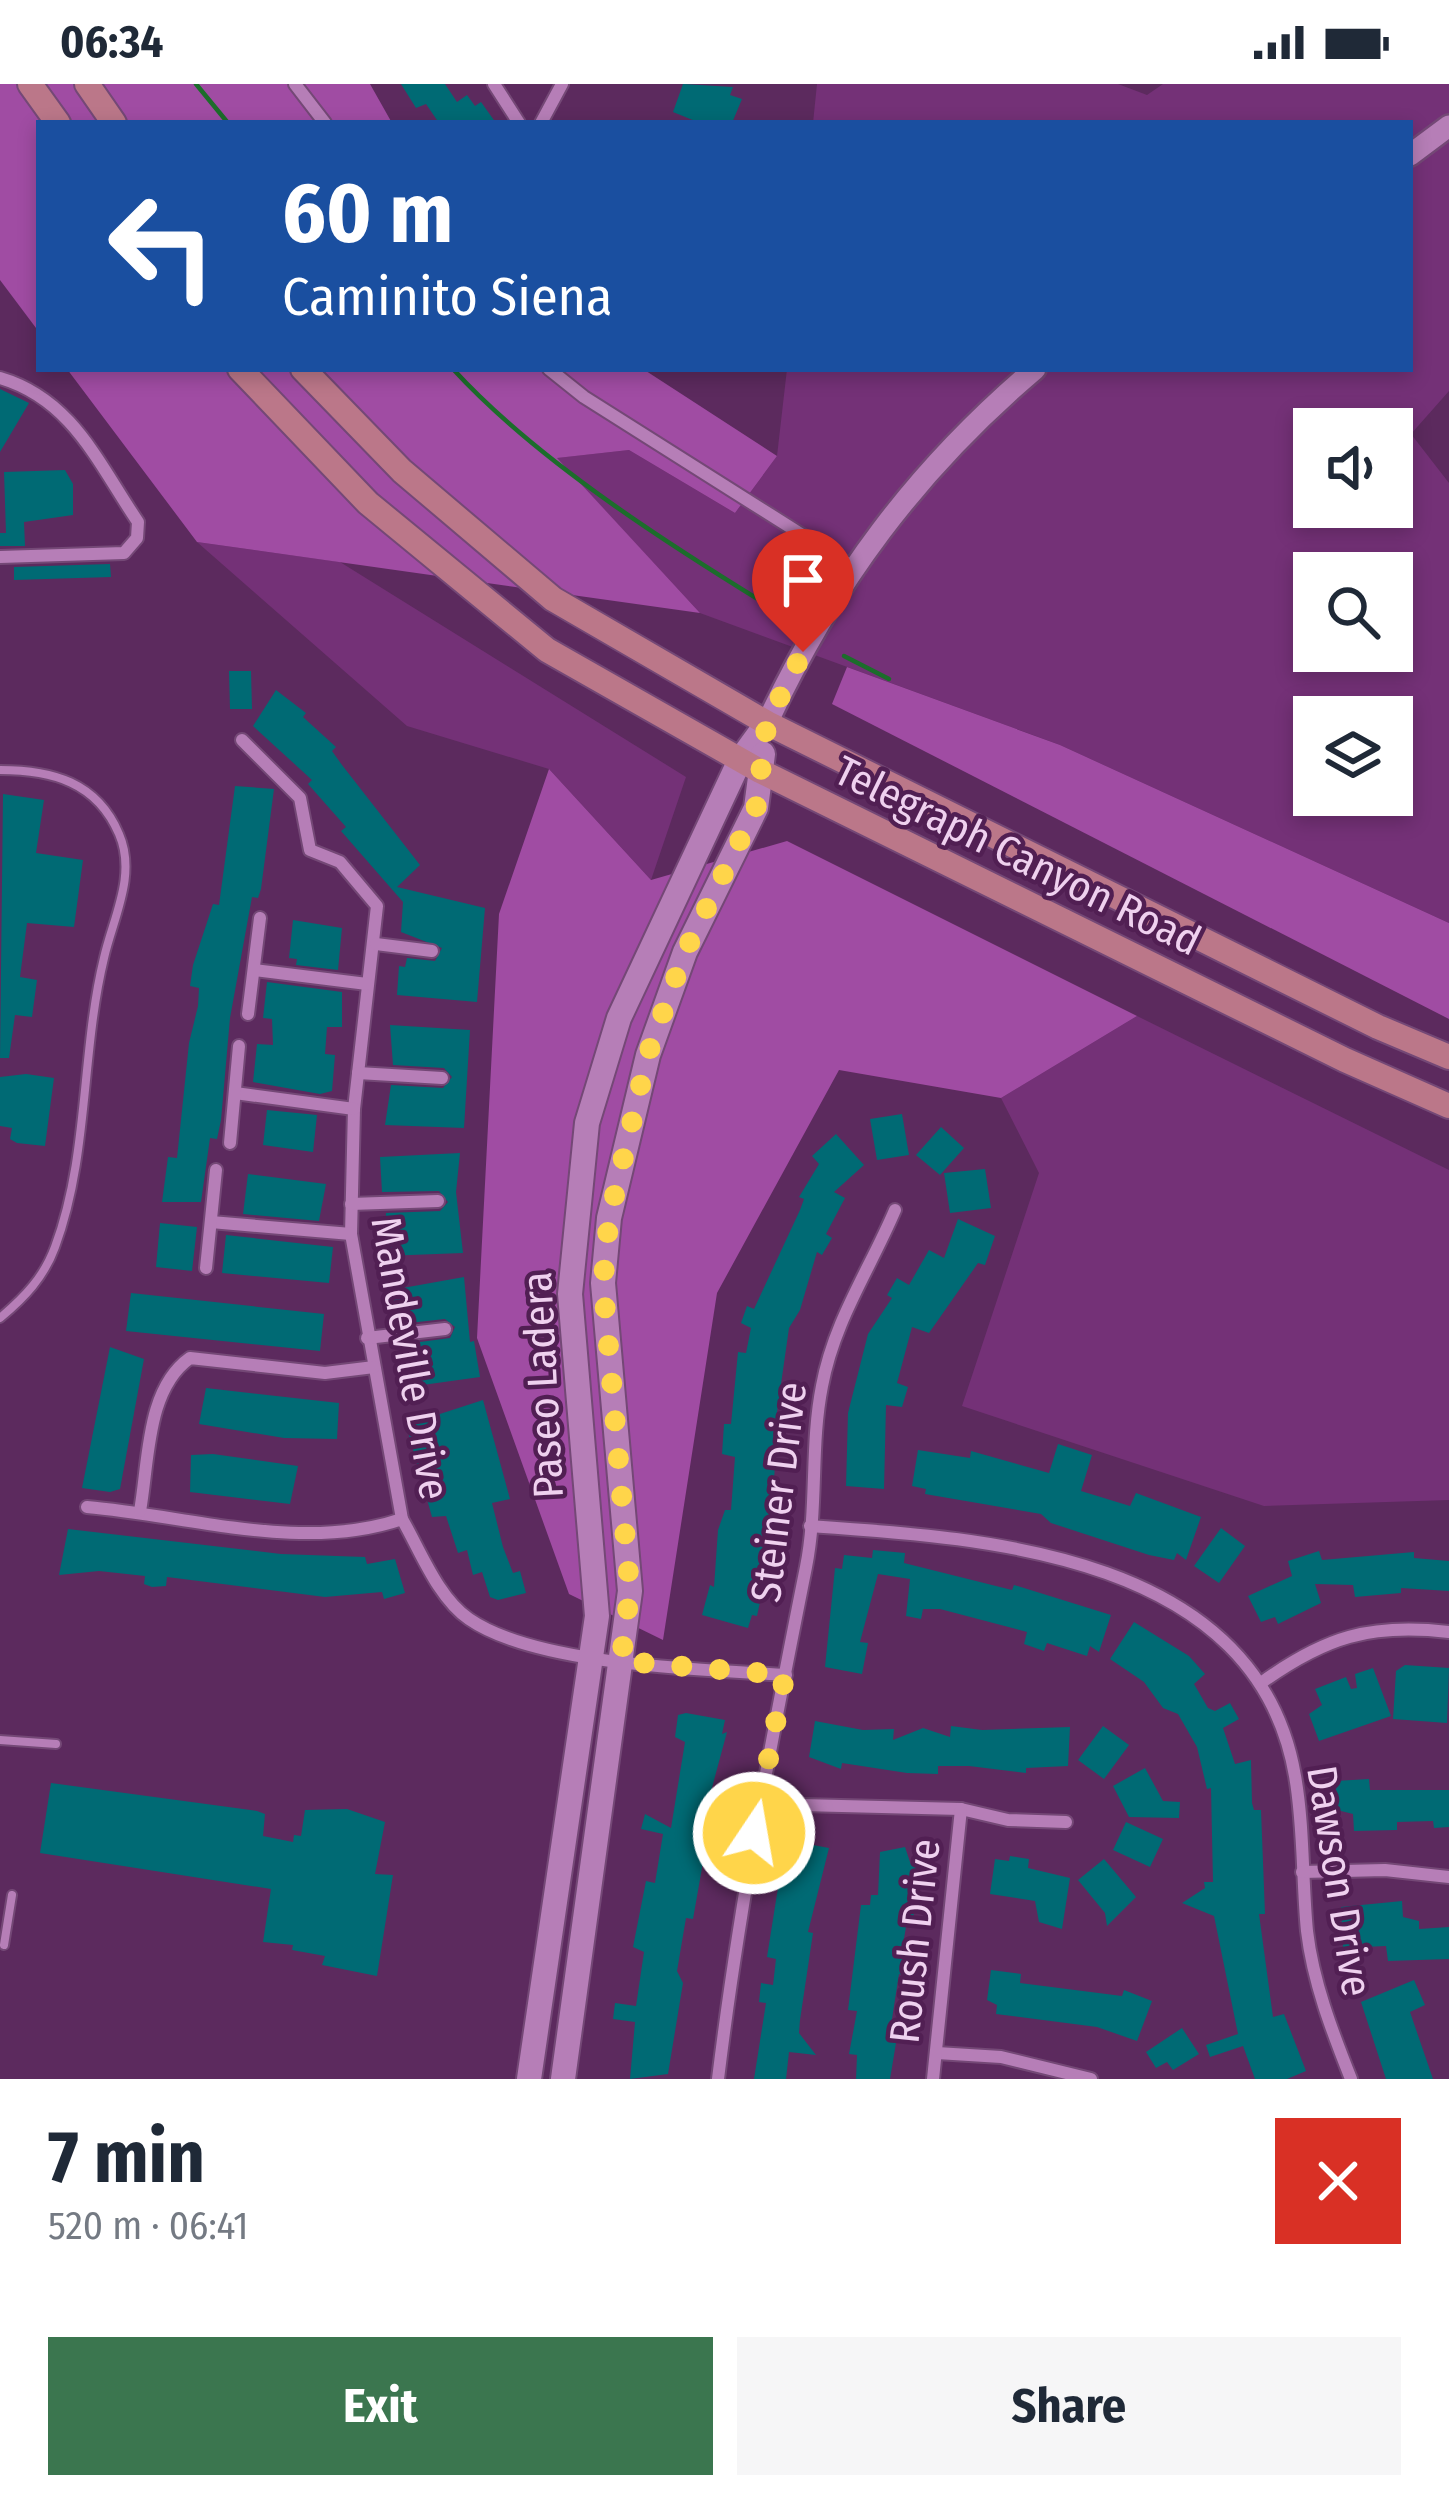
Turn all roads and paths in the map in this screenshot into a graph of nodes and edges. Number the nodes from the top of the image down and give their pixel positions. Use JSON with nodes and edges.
{"nodes":[{"id":1,"x":30,"y":84,"type":"edge"},
{"id":2,"x":87,"y":84,"type":"edge"},
{"id":3,"x":295,"y":84,"type":"edge"},
{"id":4,"x":494,"y":84,"type":"edge"},
{"id":5,"x":562,"y":84,"type":"edge"},
{"id":6,"x":56,"y":120,"type":"edge"},
{"id":7,"x":112,"y":120,"type":"edge"},
{"id":8,"x":323,"y":120,"type":"edge"},
{"id":9,"x":517,"y":120,"type":"edge"},
{"id":10,"x":543,"y":120,"type":"edge"},
{"id":11,"x":1449,"y":126,"type":"edge"},
{"id":12,"x":1413,"y":153,"type":"edge"},
{"id":13,"x":243,"y":372,"type":"edge"},
{"id":14,"x":306,"y":372,"type":"edge"},
{"id":15,"x":554,"y":372,"type":"edge"},
{"id":16,"x":1031,"y":372,"type":"edge"},
{"id":17,"x":0,"y":378,"type":"edge"},
{"id":18,"x":0,"y":557,"type":"edge"},
{"id":19,"x":853,"y":567,"type":"junction"},
{"id":20,"x":767,"y":723,"type":"junction"},
{"id":21,"x":242,"y":740,"type":"dead end"},
{"id":22,"x":750,"y":765,"type":"junction"},
{"id":23,"x":0,"y":770,"type":"edge"},
{"id":24,"x":260,"y":917,"type":"dead end"},
{"id":25,"x":376,"y":944,"type":"junction"},
{"id":26,"x":432,"y":951,"type":"dead end"},
{"id":27,"x":254,"y":970,"type":"junction"},
{"id":28,"x":367,"y":983,"type":"junction"},
{"id":29,"x":248,"y":1014,"type":"dead end"},
{"id":30,"x":239,"y":1046,"type":"dead end"},
{"id":31,"x":1449,"y":1057,"type":"edge"},
{"id":32,"x":358,"y":1072,"type":"junction"},
{"id":33,"x":442,"y":1078,"type":"dead end"},
{"id":34,"x":235,"y":1093,"type":"junction"},
{"id":35,"x":1449,"y":1106,"type":"edge"},
{"id":36,"x":354,"y":1109,"type":"junction"},
{"id":37,"x":230,"y":1143,"type":"dead end"},
{"id":38,"x":216,"y":1170,"type":"dead end"},
{"id":39,"x":437,"y":1201,"type":"dead end"},
{"id":40,"x":351,"y":1204,"type":"junction"},
{"id":41,"x":895,"y":1210,"type":"dead end"},
{"id":42,"x":211,"y":1222,"type":"junction"},
{"id":43,"x":351,"y":1234,"type":"junction"},
{"id":44,"x":206,"y":1268,"type":"dead end"},
{"id":45,"x":0,"y":1318,"type":"edge"},
{"id":46,"x":445,"y":1329,"type":"dead end"},
{"id":47,"x":368,"y":1338,"type":"junction"},
{"id":48,"x":374,"y":1367,"type":"junction"},
{"id":49,"x":88,"y":1507,"type":"dead end"},
{"id":50,"x":140,"y":1511,"type":"junction"},
{"id":51,"x":403,"y":1519,"type":"junction"},
{"id":52,"x":811,"y":1526,"type":"junction"},
{"id":53,"x":1449,"y":1632,"type":"edge"},
{"id":54,"x":592,"y":1656,"type":"junction"},
{"id":55,"x":621,"y":1661,"type":"junction"},
{"id":56,"x":785,"y":1675,"type":"junction"},
{"id":57,"x":1261,"y":1683,"type":"junction"},
{"id":58,"x":0,"y":1740,"type":"edge"},
{"id":59,"x":56,"y":1744,"type":"dead end"},
{"id":60,"x":761,"y":1804,"type":"junction"},
{"id":61,"x":961,"y":1809,"type":"junction"},
{"id":62,"x":1066,"y":1822,"type":"dead end"},
{"id":63,"x":1302,"y":1872,"type":"junction"},
{"id":64,"x":1449,"y":1877,"type":"edge"},
{"id":65,"x":12,"y":1895,"type":"dead end"},
{"id":66,"x":4,"y":1946,"type":"dead end"},
{"id":67,"x":937,"y":2053,"type":"junction"},
{"id":68,"x":529,"y":2079,"type":"edge"},
{"id":69,"x":563,"y":2079,"type":"edge"},
{"id":70,"x":718,"y":2079,"type":"edge"},
{"id":71,"x":933,"y":2079,"type":"edge"},
{"id":72,"x":1091,"y":2079,"type":"edge"},
{"id":73,"x":1351,"y":2079,"type":"edge"}],
"edges":[{"from":1,"to":6,"type":"main road"},
{"from":2,"to":7,"type":"main road"},
{"from":3,"to":8,"type":"street"},
{"from":4,"to":9,"type":"street"},
{"from":5,"to":10,"type":"street"},
{"from":11,"to":12,"type":"street"},
{"from":13,"to":22,"type":"main road","name":"Telegraph Canyon Road"},
{"from":14,"to":20,"type":"main road","name":"Telegraph Canyon Road"},
{"from":15,"to":19,"type":"street"},
{"from":16,"to":19,"type":"street","name":"Paseo Ladera"},
{"from":17,"to":18,"type":"street"},
{"from":19,"to":20,"type":"street","name":"Paseo Ladera"},
{"from":20,"to":22,"type":"main road","name":"Paseo Ladera"},
{"from":20,"to":31,"type":"main road","name":"Telegraph Canyon Road"},
{"from":21,"to":25,"type":"street","name":"Mandeville Drive"},
{"from":22,"to":35,"type":"main road","name":"Telegraph Canyon Road"},
{"from":22,"to":54,"type":"main road","name":"Paseo Ladera"},
{"from":22,"to":55,"type":"main road","name":"Paseo Ladera"},
{"from":23,"to":45,"type":"lane"},
{"from":24,"to":27,"type":"street"},
{"from":25,"to":26,"type":"street"},
{"from":25,"to":28,"type":"street","name":"Mandeville Drive"},
{"from":27,"to":28,"type":"street"},
{"from":27,"to":29,"type":"street"},
{"from":28,"to":32,"type":"street","name":"Mandeville Drive"},
{"from":30,"to":34,"type":"street"},
{"from":32,"to":33,"type":"street"},
{"from":32,"to":36,"type":"street","name":"Mandeville Drive"},
{"from":34,"to":36,"type":"street"},
{"from":34,"to":37,"type":"street"},
{"from":36,"to":40,"type":"street","name":"Mandeville Drive"},
{"from":38,"to":42,"type":"street"},
{"from":39,"to":40,"type":"street"},
{"from":40,"to":43,"type":"street","name":"Mandeville Drive"},
{"from":41,"to":52,"type":"street","name":"Steiner Drive"},
{"from":42,"to":43,"type":"street"},
{"from":42,"to":44,"type":"street"},
{"from":43,"to":47,"type":"street","name":"Mandeville Drive"},
{"from":46,"to":47,"type":"street"},
{"from":47,"to":48,"type":"street","name":"Mandeville Drive"},
{"from":48,"to":50,"type":"street"},
{"from":48,"to":51,"type":"street","name":"Mandeville Drive"},
{"from":49,"to":50,"type":"street"},
{"from":50,"to":51,"type":"street"},
{"from":51,"to":54,"type":"street","name":"Mandeville Drive"},
{"from":52,"to":56,"type":"street","name":"Steiner Drive"},
{"from":52,"to":57,"type":"street","name":"Dawson Drive"},
{"from":53,"to":57,"type":"street"},
{"from":54,"to":55,"type":"street","name":"Mandeville Drive"},
{"from":54,"to":68,"type":"main road","name":"Paseo Ladera"},
{"from":55,"to":56,"type":"street","name":"Mandeville Drive"},
{"from":55,"to":69,"type":"main road","name":"Paseo Ladera"},
{"from":56,"to":60,"type":"street","name":"Steiner Drive"},
{"from":57,"to":63,"type":"street","name":"Dawson Drive"},
{"from":58,"to":59,"type":"lane"},
{"from":60,"to":61,"type":"street"},
{"from":60,"to":70,"type":"street","name":"Steiner Drive"},
{"from":61,"to":62,"type":"street"},
{"from":61,"to":67,"type":"street","name":"Roush Drive"},
{"from":63,"to":64,"type":"street"},
{"from":63,"to":73,"type":"street","name":"Dawson Drive"},
{"from":65,"to":66,"type":"lane"},
{"from":67,"to":71,"type":"street","name":"Roush Drive"},
{"from":67,"to":72,"type":"street"}]}
